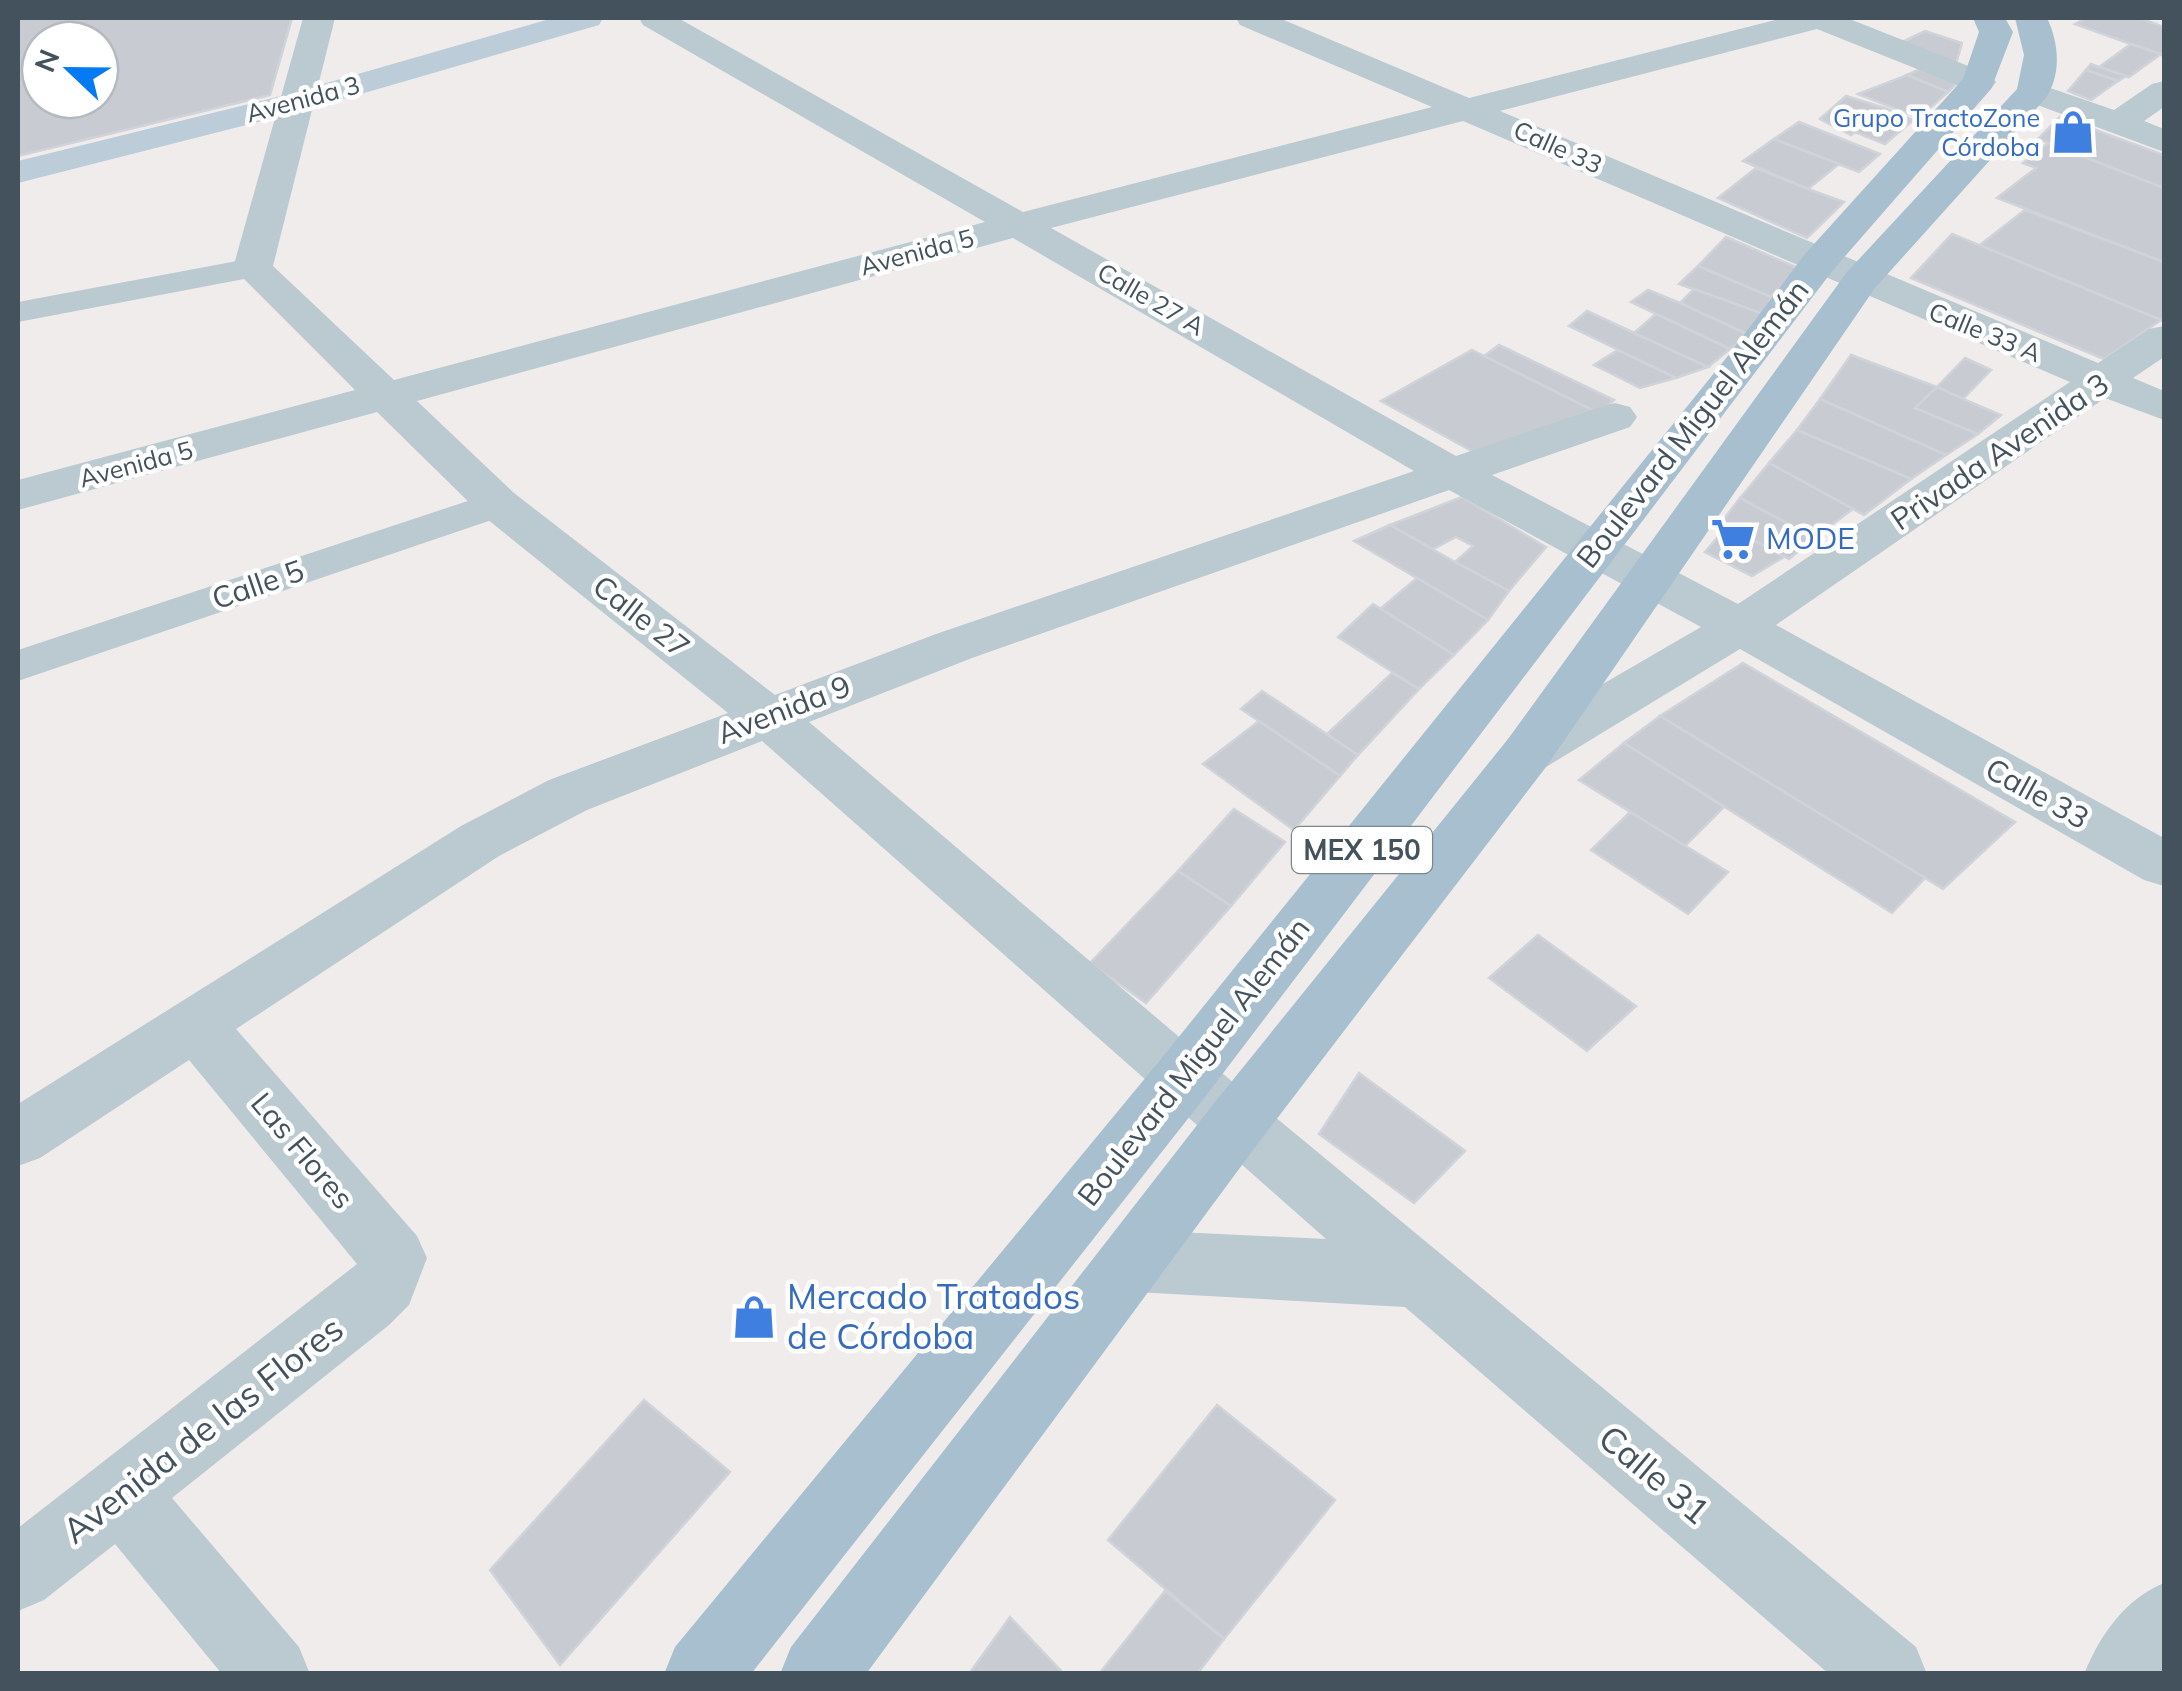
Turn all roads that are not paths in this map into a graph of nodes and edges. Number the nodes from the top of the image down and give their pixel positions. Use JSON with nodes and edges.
{"nodes":[{"id":1,"x":319,"y":18,"type":"edge"},
{"id":2,"x":587,"y":18,"type":"edge"},
{"id":3,"x":655,"y":18,"type":"edge"},
{"id":4,"x":1819,"y":18,"type":"edge"},
{"id":5,"x":1989,"y":18,"type":"edge"},
{"id":6,"x":2030,"y":18,"type":"edge"},
{"id":7,"x":1269,"y":20,"type":"edge"},
{"id":8,"x":1979,"y":82,"type":"junction"},
{"id":9,"x":2164,"y":90,"type":"edge"},
{"id":10,"x":2032,"y":92,"type":"junction"},
{"id":11,"x":296,"y":102,"type":"junction"},
{"id":12,"x":1472,"y":109,"type":"junction"},
{"id":13,"x":2117,"y":124,"type":"junction"},
{"id":14,"x":2164,"y":141,"type":"edge"},
{"id":15,"x":18,"y":172,"type":"edge"},
{"id":16,"x":1022,"y":224,"type":"junction"},
{"id":17,"x":254,"y":268,"type":"junction"},
{"id":18,"x":1840,"y":271,"type":"junction"},
{"id":19,"x":18,"y":312,"type":"edge"},
{"id":20,"x":2164,"y":338,"type":"edge"},
{"id":21,"x":2106,"y":382,"type":"junction"},
{"id":22,"x":382,"y":396,"type":"junction"},
{"id":23,"x":2164,"y":407,"type":"edge"},
{"id":24,"x":1615,"y":417,"type":"dead end"},
{"id":25,"x":1450,"y":472,"type":"junction"},
{"id":26,"x":18,"y":495,"type":"edge"},
{"id":27,"x":498,"y":504,"type":"junction"},
{"id":28,"x":1598,"y":548,"type":"junction"},
{"id":29,"x":1649,"y":577,"type":"junction"},
{"id":30,"x":1736,"y":629,"type":"junction"},
{"id":31,"x":18,"y":666,"type":"edge"},
{"id":32,"x":767,"y":716,"type":"junction"},
{"id":33,"x":1527,"y":753,"type":"junction"},
{"id":34,"x":2164,"y":864,"type":"edge"},
{"id":35,"x":194,"y":1024,"type":"junction"},
{"id":36,"x":1183,"y":1078,"type":"junction"},
{"id":37,"x":1237,"y":1122,"type":"junction"},
{"id":38,"x":18,"y":1138,"type":"edge"},
{"id":39,"x":1135,"y":1260,"type":"junction"},
{"id":40,"x":1419,"y":1276,"type":"junction"},
{"id":41,"x":385,"y":1282,"type":"joint"},
{"id":42,"x":122,"y":1494,"type":"junction"},
{"id":43,"x":18,"y":1574,"type":"edge"},
{"id":44,"x":2164,"y":1622,"type":"edge"},
{"id":45,"x":272,"y":1674,"type":"edge"},
{"id":46,"x":702,"y":1674,"type":"edge"},
{"id":47,"x":818,"y":1674,"type":"edge"},
{"id":48,"x":1889,"y":1674,"type":"edge"},
{"id":49,"x":2122,"y":1674,"type":"edge"}],
"edges":[{"from":1,"to":11,"type":"street"},
{"from":2,"to":11,"type":"main road","name":"Avenida 3"},
{"from":3,"to":16,"type":"street","name":"Calle 27 A"},
{"from":4,"to":8,"type":"street"},
{"from":4,"to":12,"type":"street","name":"Avenida 5"},
{"from":5,"to":8,"type":"main road","name":"Boulevard Miguel Alemán","number":"MEX 150"},
{"from":6,"to":10,"type":"main road"},
{"from":7,"to":12,"type":"street","name":"Calle 33"},
{"from":8,"to":18,"type":"main road","name":"Boulevard Miguel Alemán","number":"MEX 150"},
{"from":9,"to":13,"type":"street"},
{"from":10,"to":13,"type":"street"},
{"from":10,"to":18,"type":"main road","name":"Boulevard Miguel Alemán","number":"MEX 150"},
{"from":11,"to":15,"type":"main road","name":"Avenida 3"},
{"from":11,"to":17,"type":"street"},
{"from":12,"to":16,"type":"street","name":"Avenida 5"},
{"from":12,"to":18,"type":"street","name":"Calle 33"},
{"from":13,"to":14,"type":"street"},
{"from":16,"to":22,"type":"street","name":"Avenida 5"},
{"from":16,"to":25,"type":"street","name":"Calle 27 A"},
{"from":17,"to":19,"type":"street"},
{"from":17,"to":22,"type":"street","name":"Calle 27"},
{"from":18,"to":21,"type":"street","name":"Calle 33 A"},
{"from":18,"to":28,"type":"main road","name":"Boulevard Miguel Alemán","number":"MEX 150"},
{"from":18,"to":29,"type":"main road","name":"Boulevard Miguel Alemán","number":"MEX 150"},
{"from":20,"to":21,"type":"street","name":"Privada Avenida 3"},
{"from":21,"to":23,"type":"street","name":"Calle 33 A"},
{"from":21,"to":30,"type":"street","name":"Privada Avenida 3"},
{"from":22,"to":26,"type":"street","name":"Avenida 5"},
{"from":22,"to":27,"type":"street","name":"Calle 27"},
{"from":24,"to":25,"type":"street","name":"Avenida 9"},
{"from":25,"to":28,"type":"street","name":"Calle 27 A"},
{"from":25,"to":32,"type":"street","name":"Avenida 9"},
{"from":27,"to":31,"type":"street","name":"Calle 5"},
{"from":27,"to":32,"type":"street","name":"Calle 27"},
{"from":28,"to":29,"type":"street","name":"Calle 27 A"},
{"from":28,"to":36,"type":"main road","name":"Boulevard Miguel Alemán","number":"MEX 150"},
{"from":29,"to":30,"type":"street","name":"Calle 33"},
{"from":29,"to":33,"type":"main road","name":"Boulevard Miguel Alemán","number":"MEX 150"},
{"from":30,"to":33,"type":"street","name":"Privada Avenida 3"},
{"from":30,"to":34,"type":"street","name":"Calle 33"},
{"from":32,"to":35,"type":"street","name":"Avenida 9"},
{"from":32,"to":36,"type":"street","name":"Calle 27"},
{"from":33,"to":37,"type":"main road","name":"Boulevard Miguel Alemán","number":"MEX 150"},
{"from":35,"to":38,"type":"street","name":"Avenida 9"},
{"from":35,"to":41,"type":"street","name":"Las Flores"},
{"from":36,"to":37,"type":"street","name":"Calle 27"},
{"from":36,"to":46,"type":"main road","name":"Boulevard Miguel Alemán","number":"MEX 150"},
{"from":37,"to":39,"type":"main road","name":"Boulevard Miguel Alemán","number":"MEX 150"},
{"from":37,"to":40,"type":"street","name":"Calle 31"},
{"from":39,"to":40,"type":"street"},
{"from":39,"to":47,"type":"main road","name":"Boulevard Miguel Alemán","number":"MEX 150"},
{"from":40,"to":48,"type":"street","name":"Calle 31"},
{"from":41,"to":42,"type":"street","name":"Avenida de las Flores"},
{"from":42,"to":43,"type":"street","name":"Avenida de las Flores"},
{"from":42,"to":45,"type":"street"},
{"from":44,"to":49,"type":"street"}]}
